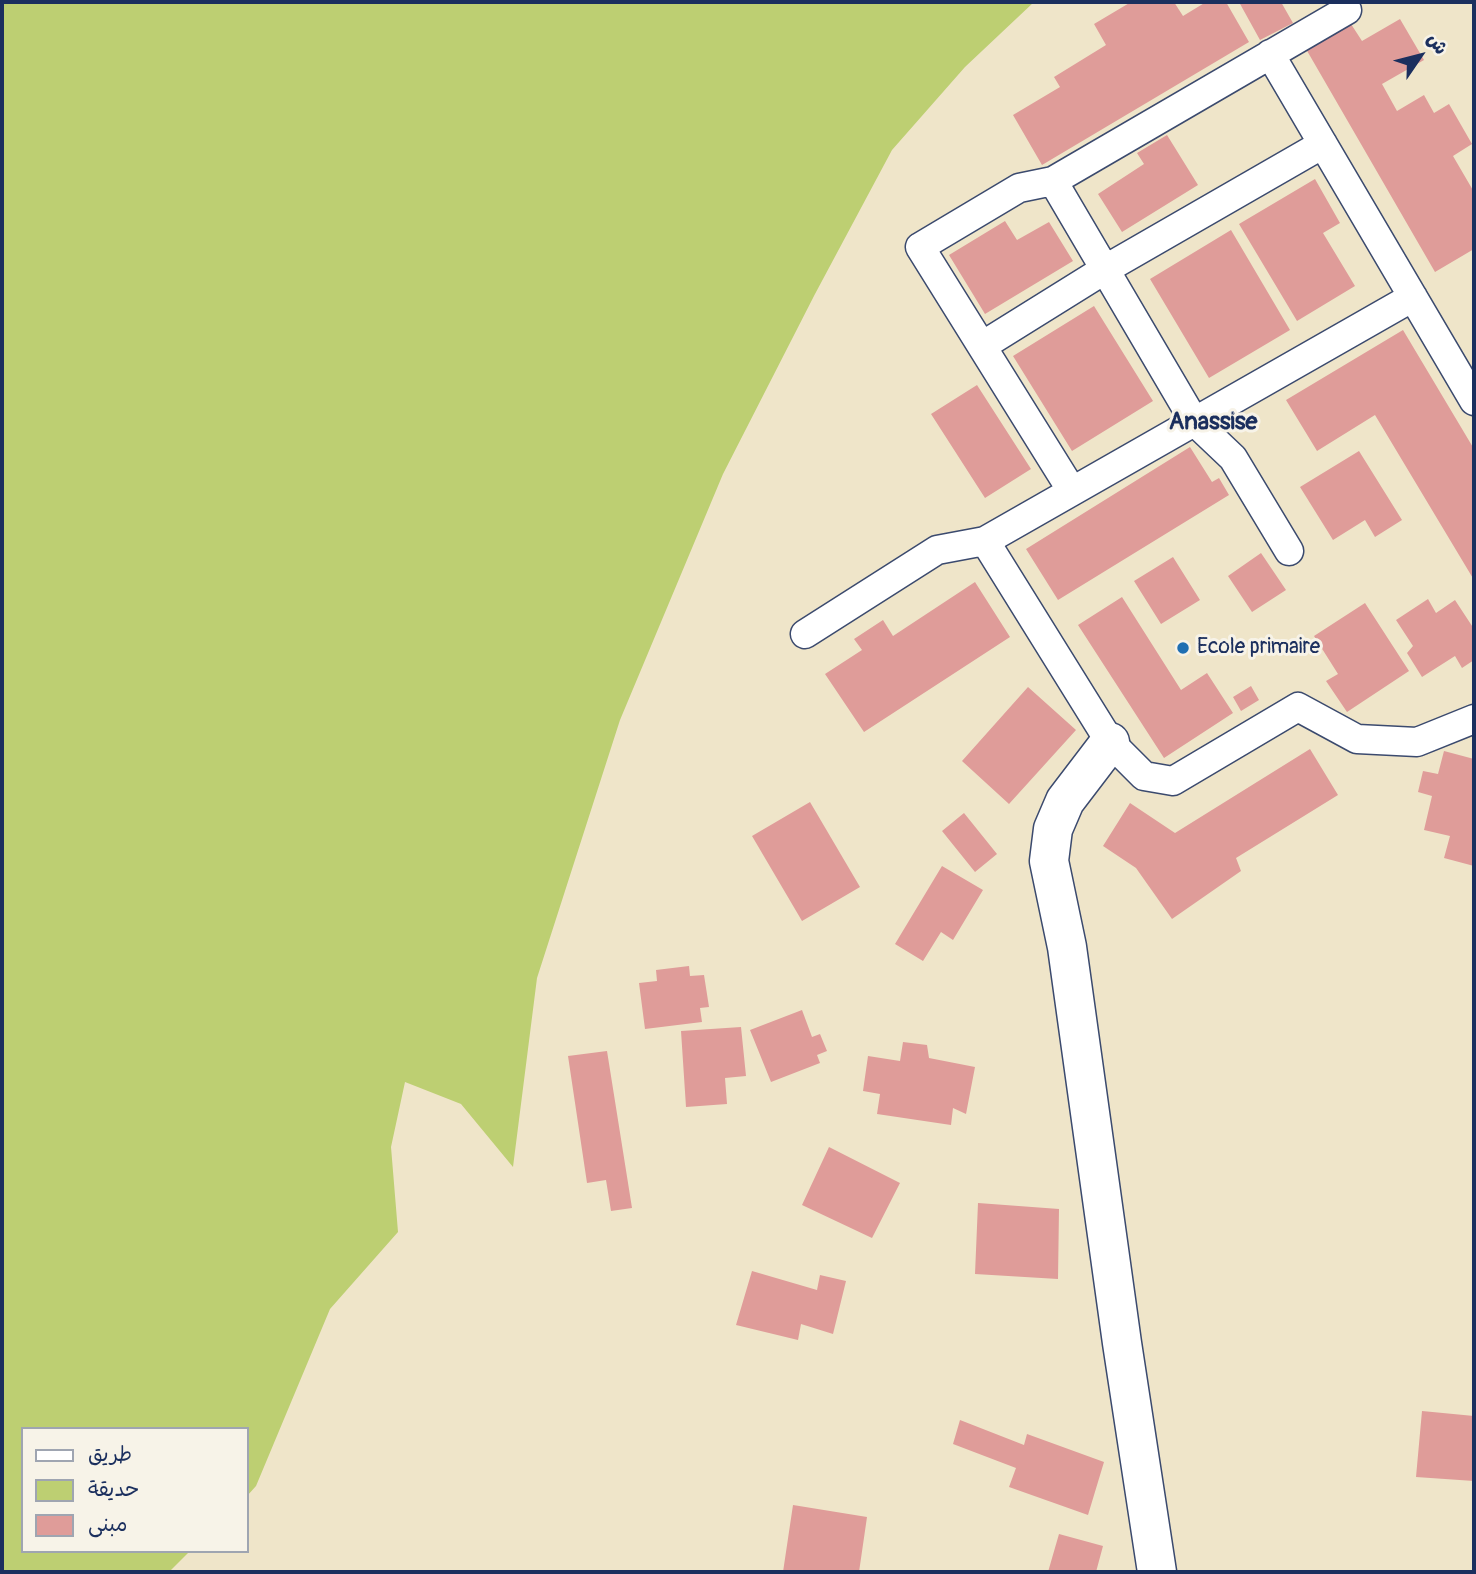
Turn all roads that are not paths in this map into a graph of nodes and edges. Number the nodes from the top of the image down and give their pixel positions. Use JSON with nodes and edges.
{"nodes":[{"id":1,"x":1348,"y":10,"type":"dead end"},
{"id":2,"x":1270,"y":54,"type":"junction"},
{"id":3,"x":1323,"y":144,"type":"junction"},
{"id":4,"x":1053,"y":181,"type":"junction"},
{"id":5,"x":1104,"y":270,"type":"junction"},
{"id":6,"x":1413,"y":297,"type":"junction"},
{"id":7,"x":982,"y":346,"type":"junction"},
{"id":8,"x":1474,"y":401,"type":"edge"},
{"id":9,"x":1194,"y":421,"type":"junction"},
{"id":10,"x":1072,"y":491,"type":"junction"},
{"id":11,"x":985,"y":541,"type":"junction"},
{"id":12,"x":1289,"y":551,"type":"dead end"},
{"id":13,"x":805,"y":634,"type":"dead end"},
{"id":14,"x":1474,"y":719,"type":"edge"},
{"id":15,"x":1110,"y":742,"type":"junction"},
{"id":16,"x":1157,"y":1572,"type":"edge"}],
"edges":[{"from":1,"to":2,"type":"street"},
{"from":2,"to":3,"type":"street"},
{"from":2,"to":4,"type":"street"},
{"from":3,"to":5,"type":"street"},
{"from":3,"to":6,"type":"street"},
{"from":4,"to":5,"type":"street"},
{"from":4,"to":7,"type":"street"},
{"from":5,"to":7,"type":"street"},
{"from":5,"to":9,"type":"street"},
{"from":6,"to":8,"type":"street"},
{"from":6,"to":9,"type":"street"},
{"from":7,"to":10,"type":"street"},
{"from":9,"to":10,"type":"street"},
{"from":9,"to":12,"type":"street"},
{"from":10,"to":11,"type":"street"},
{"from":11,"to":13,"type":"street"},
{"from":11,"to":15,"type":"street"},
{"from":14,"to":15,"type":"street"},
{"from":15,"to":16,"type":"street"}]}
